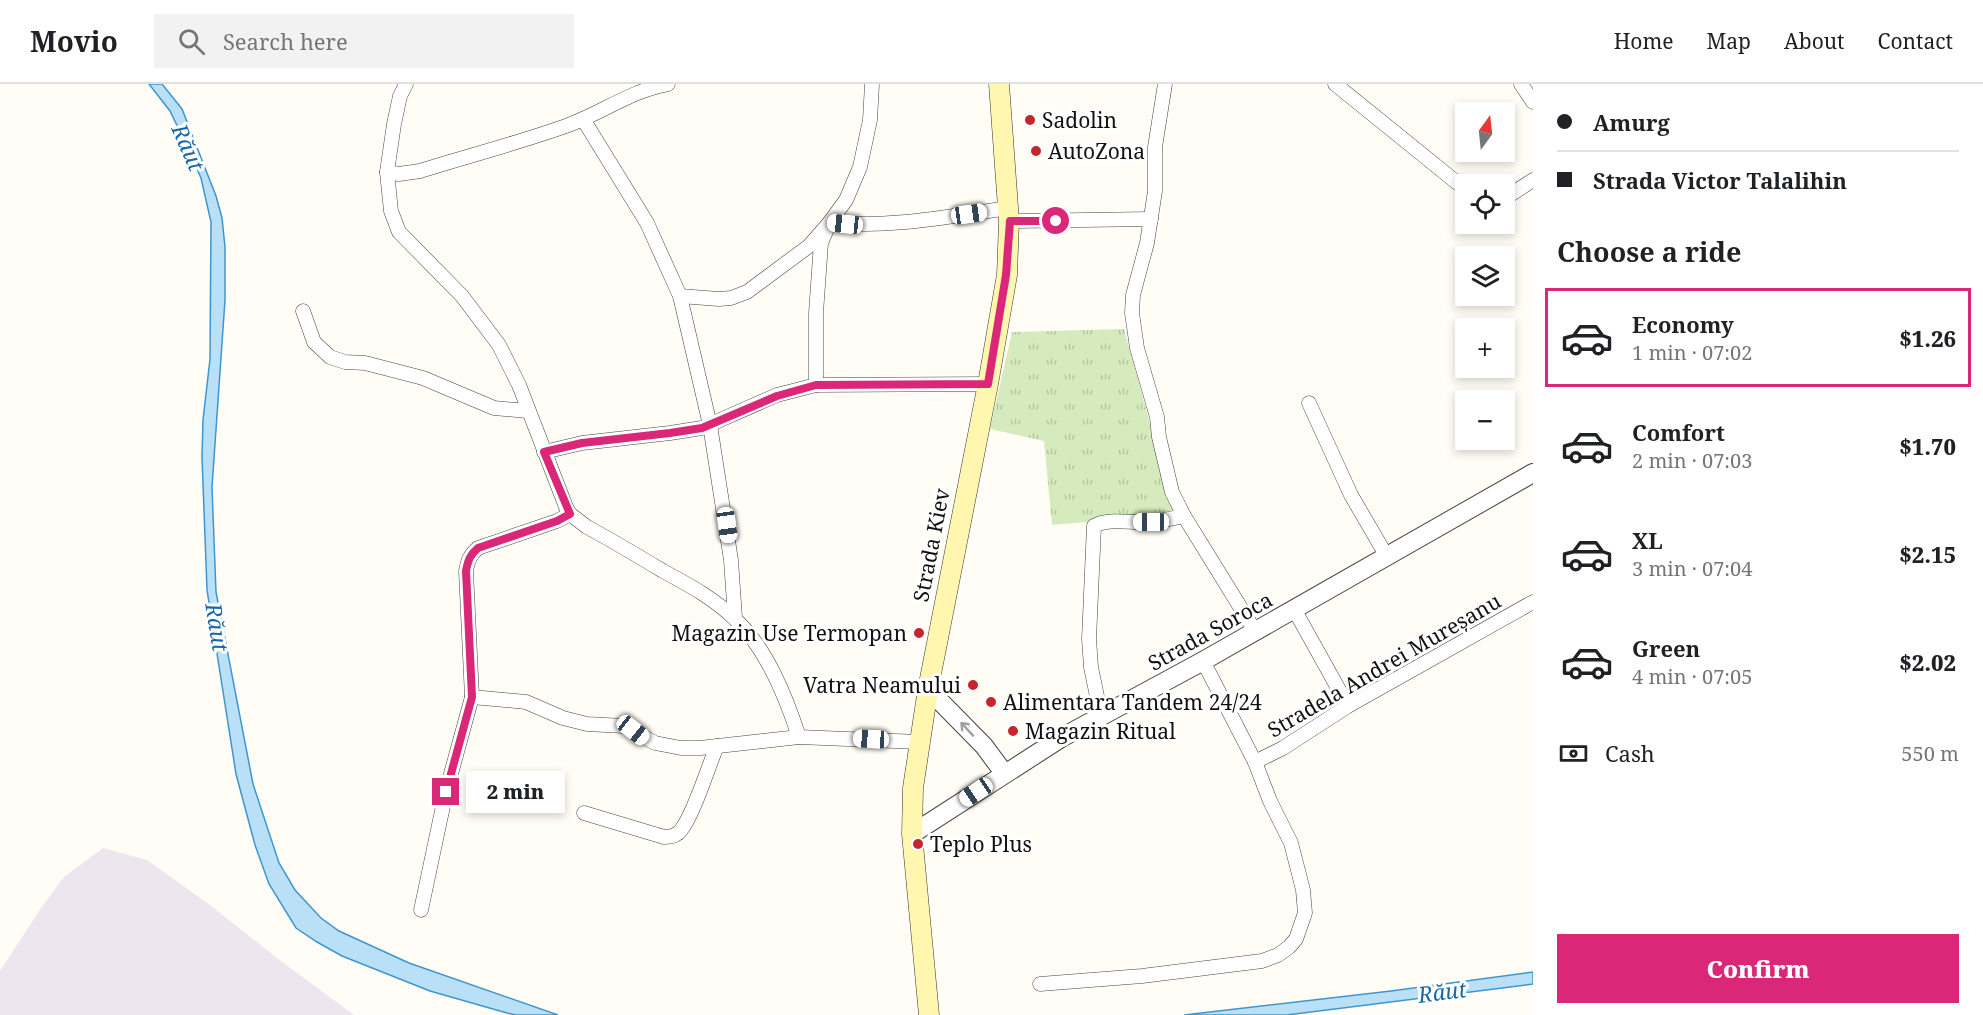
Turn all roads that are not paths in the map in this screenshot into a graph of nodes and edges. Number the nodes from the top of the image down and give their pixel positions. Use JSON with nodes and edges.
{"nodes":[{"id":1,"x":406,"y":84,"type":"edge"},
{"id":2,"x":668,"y":84,"type":"edge"},
{"id":3,"x":872,"y":84,"type":"edge"},
{"id":4,"x":999,"y":84,"type":"edge"},
{"id":5,"x":1165,"y":84,"type":"edge"},
{"id":6,"x":1335,"y":84,"type":"edge"},
{"id":7,"x":1521,"y":84,"type":"edge"},
{"id":8,"x":639,"y":88,"type":"edge"},
{"id":9,"x":1533,"y":102,"type":"edge"},
{"id":10,"x":583,"y":119,"type":"junction"},
{"id":11,"x":387,"y":171,"type":"junction"},
{"id":12,"x":1533,"y":180,"type":"edge"},
{"id":13,"x":1455,"y":181,"type":"edge"},
{"id":14,"x":1515,"y":192,"type":"edge"},
{"id":15,"x":1009,"y":214,"type":"junction"},
{"id":16,"x":1151,"y":219,"type":"junction"},
{"id":17,"x":830,"y":222,"type":"junction"},
{"id":18,"x":680,"y":296,"type":"junction"},
{"id":19,"x":303,"y":311,"type":"dead end"},
{"id":20,"x":988,"y":384,"type":"junction"},
{"id":21,"x":816,"y":385,"type":"junction"},
{"id":22,"x":1309,"y":403,"type":"dead end"},
{"id":23,"x":528,"y":411,"type":"junction"},
{"id":24,"x":711,"y":424,"type":"junction"},
{"id":25,"x":544,"y":452,"type":"junction"},
{"id":26,"x":1533,"y":473,"type":"edge"},
{"id":27,"x":570,"y":514,"type":"junction"},
{"id":28,"x":1184,"y":516,"type":"junction"},
{"id":29,"x":1386,"y":555,"type":"junction"},
{"id":30,"x":1533,"y":602,"type":"edge"},
{"id":31,"x":1294,"y":609,"type":"junction"},
{"id":32,"x":735,"y":618,"type":"junction"},
{"id":33,"x":1255,"y":631,"type":"junction"},
{"id":34,"x":1203,"y":661,"type":"junction"},
{"id":35,"x":928,"y":689,"type":"junction"},
{"id":36,"x":472,"y":697,"type":"junction"},
{"id":37,"x":1348,"y":706,"type":"junction"},
{"id":38,"x":1101,"y":716,"type":"junction"},
{"id":39,"x":799,"y":737,"type":"junction"},
{"id":40,"x":919,"y":742,"type":"junction"},
{"id":41,"x":717,"y":746,"type":"junction"},
{"id":42,"x":1256,"y":762,"type":"junction"},
{"id":43,"x":1004,"y":773,"type":"junction"},
{"id":44,"x":584,"y":813,"type":"dead end"},
{"id":45,"x":912,"y":834,"type":"junction"},
{"id":46,"x":421,"y":910,"type":"dead end"},
{"id":47,"x":1040,"y":984,"type":"dead end"},
{"id":48,"x":928,"y":1015,"type":"edge"}],
"edges":[{"from":1,"to":11,"type":"street"},
{"from":2,"to":8,"type":"street"},
{"from":3,"to":17,"type":"street"},
{"from":4,"to":15,"type":"main road","name":"Strada Kiev"},
{"from":5,"to":16,"type":"street"},
{"from":6,"to":13,"type":"street"},
{"from":7,"to":9,"type":"street"},
{"from":8,"to":10,"type":"street"},
{"from":10,"to":11,"type":"street"},
{"from":10,"to":18,"type":"street"},
{"from":11,"to":23,"type":"street"},
{"from":12,"to":14,"type":"street"},
{"from":15,"to":16,"type":"street"},
{"from":15,"to":17,"type":"street"},
{"from":15,"to":20,"type":"main road","name":"Strada Kiev"},
{"from":16,"to":28,"type":"street"},
{"from":17,"to":18,"type":"street"},
{"from":17,"to":21,"type":"street"},
{"from":18,"to":24,"type":"street"},
{"from":19,"to":23,"type":"street"},
{"from":20,"to":21,"type":"street"},
{"from":20,"to":35,"type":"main road","name":"Strada Kiev"},
{"from":21,"to":24,"type":"street"},
{"from":22,"to":29,"type":"street"},
{"from":23,"to":25,"type":"street"},
{"from":24,"to":25,"type":"street"},
{"from":24,"to":32,"type":"street"},
{"from":25,"to":27,"type":"street"},
{"from":26,"to":29,"type":"street","name":"Strada Soroca"},
{"from":27,"to":32,"type":"street"},
{"from":27,"to":36,"type":"street"},
{"from":28,"to":33,"type":"street"},
{"from":28,"to":38,"type":"street"},
{"from":29,"to":31,"type":"street","name":"Strada Soroca"},
{"from":30,"to":37,"type":"street","name":"Stradela Andrei Mureșanu"},
{"from":31,"to":33,"type":"street","name":"Strada Soroca"},
{"from":31,"to":37,"type":"street"},
{"from":32,"to":39,"type":"street"},
{"from":33,"to":34,"type":"street","name":"Strada Soroca"},
{"from":34,"to":38,"type":"street","name":"Strada Soroca"},
{"from":34,"to":42,"type":"street"},
{"from":35,"to":40,"type":"main road","name":"Strada Kiev"},
{"from":43,"to":35,"type":"street","one_way":true},
{"from":36,"to":41,"type":"street"},
{"from":36,"to":46,"type":"street"},
{"from":37,"to":42,"type":"street","name":"Stradela Andrei Mureșanu"},
{"from":38,"to":43,"type":"street","name":"Strada Soroca"},
{"from":39,"to":40,"type":"street"},
{"from":39,"to":41,"type":"street"},
{"from":40,"to":45,"type":"main road","name":"Strada Kiev"},
{"from":41,"to":44,"type":"street"},
{"from":42,"to":47,"type":"street"},
{"from":43,"to":45,"type":"street","name":"Strada Soroca"},
{"from":45,"to":48,"type":"main road","name":"Strada Kiev"}]}
